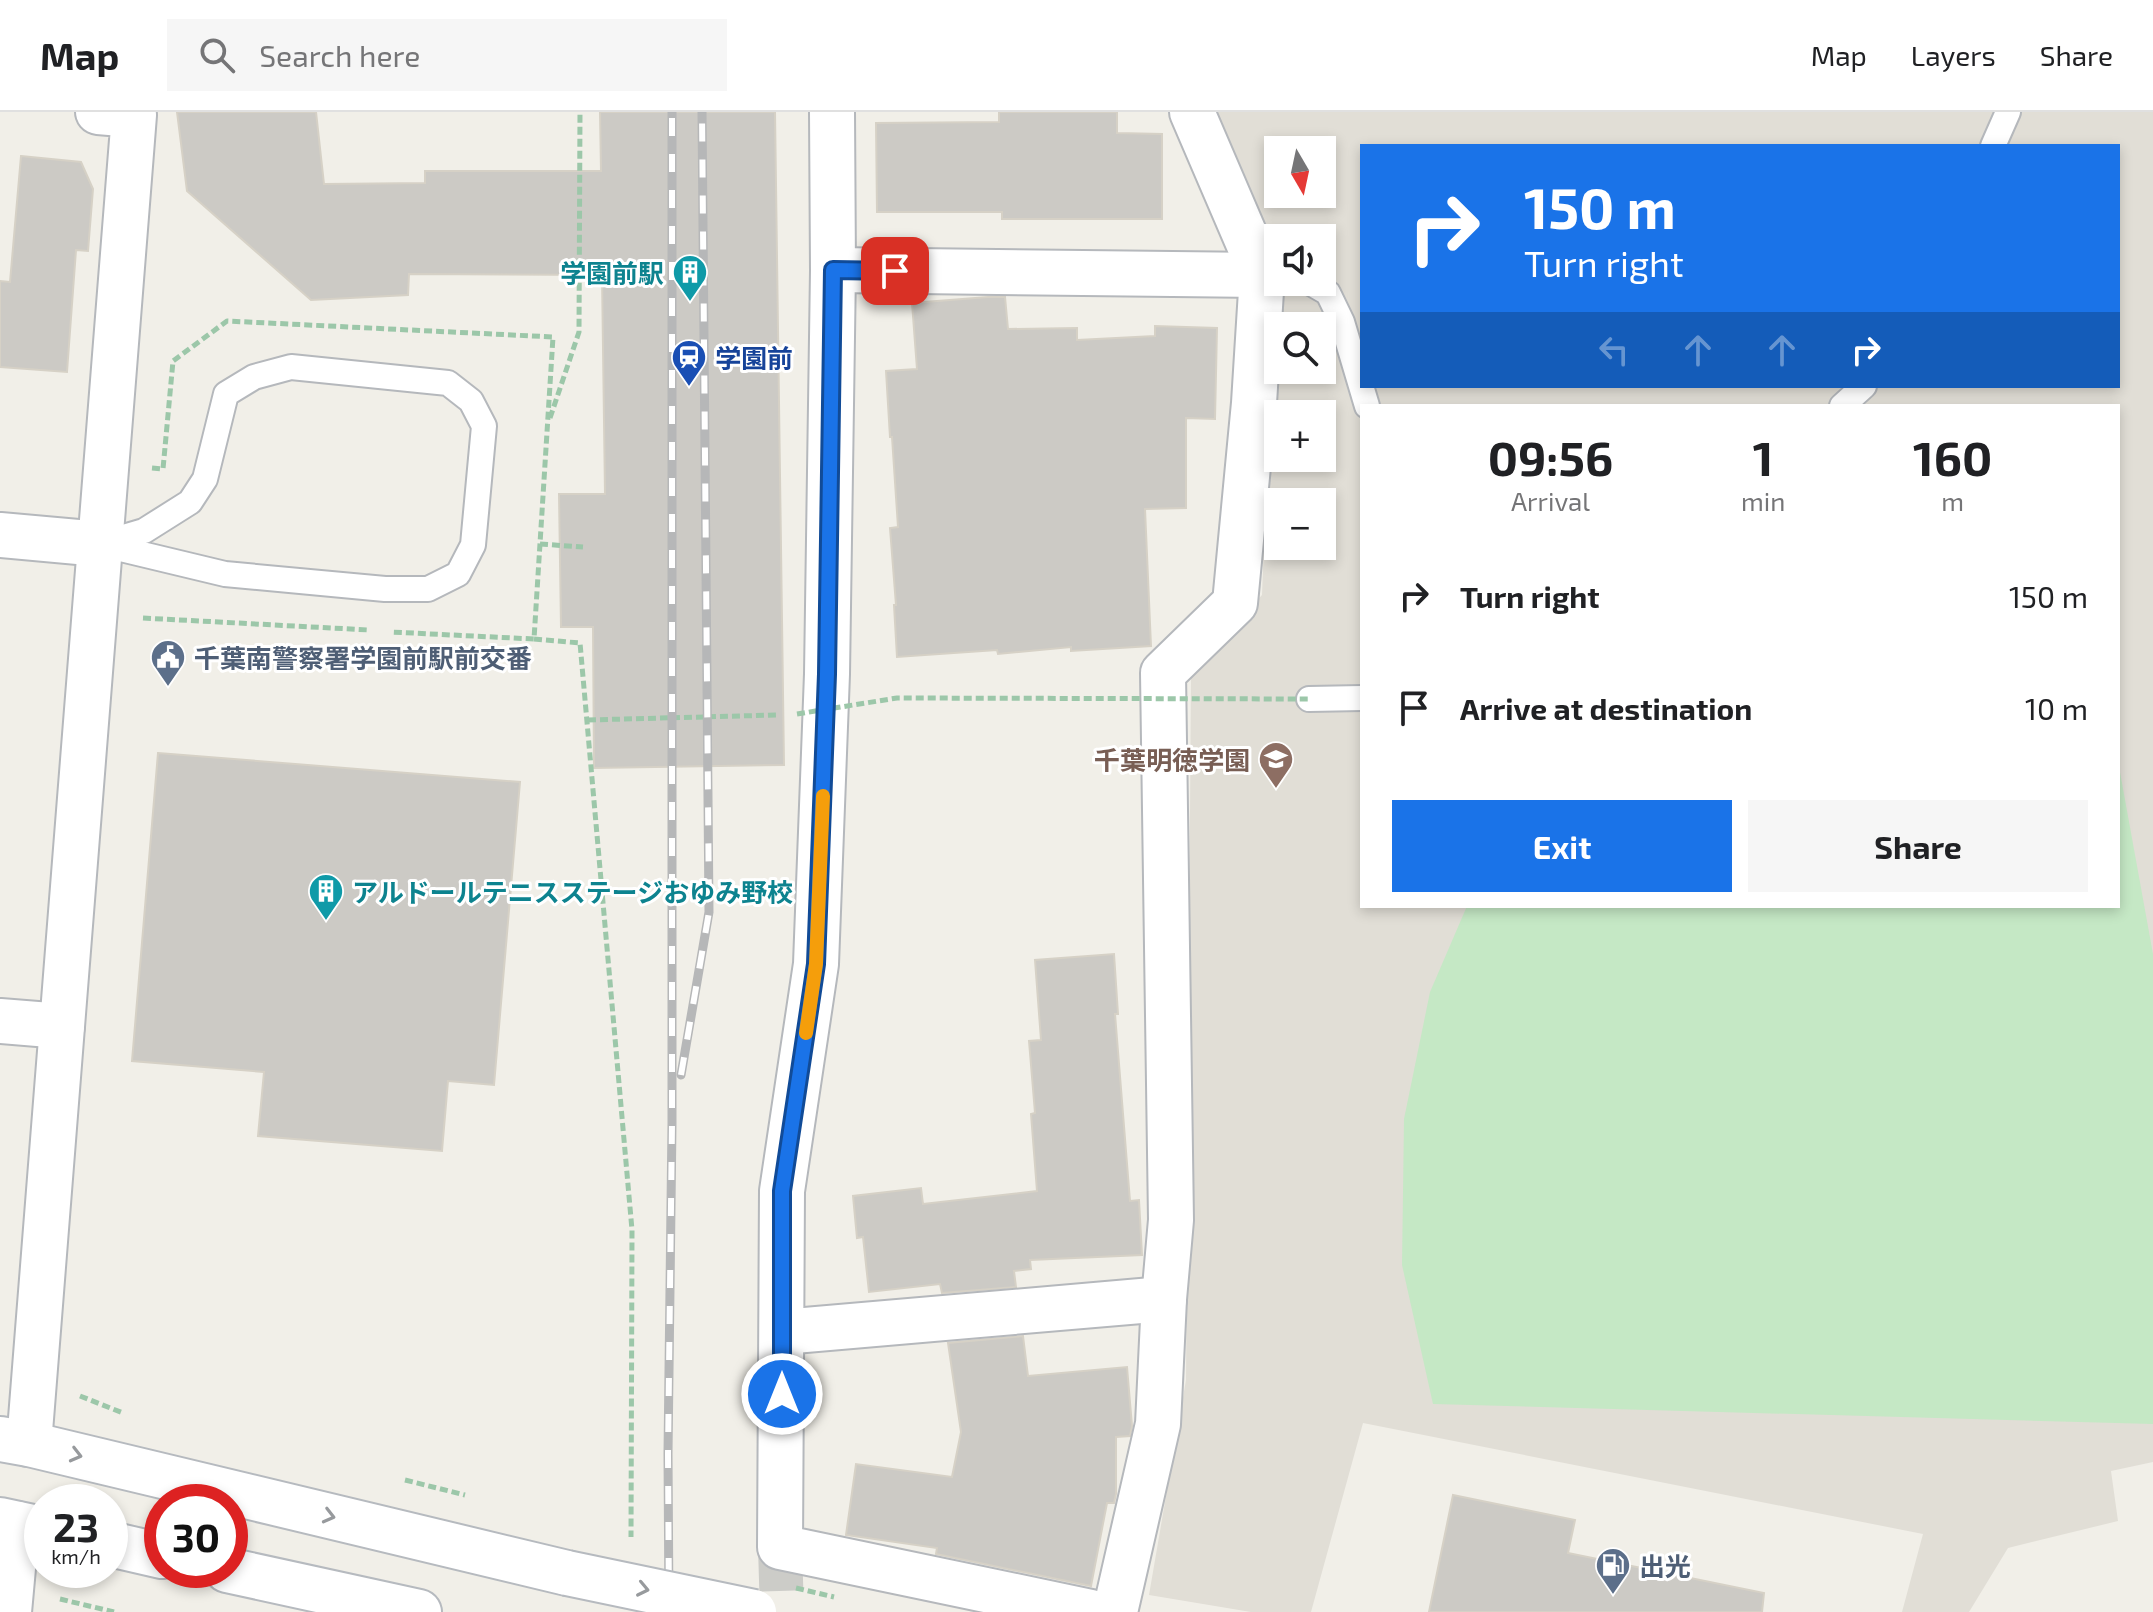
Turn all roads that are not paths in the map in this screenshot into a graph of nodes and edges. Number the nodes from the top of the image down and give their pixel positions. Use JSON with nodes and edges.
{"nodes":[{"id":1,"x":832,"y":112,"type":"edge"},
{"id":2,"x":1192,"y":112,"type":"edge"},
{"id":3,"x":2008,"y":112,"type":"edge"},
{"id":4,"x":123,"y":113,"type":"edge"},
{"id":5,"x":1994,"y":144,"type":"edge"},
{"id":6,"x":1264,"y":262,"type":"edge"},
{"id":7,"x":833,"y":270,"type":"junction"},
{"id":8,"x":1264,"y":275,"type":"edge"},
{"id":9,"x":1267,"y":296,"type":"edge"},
{"id":10,"x":1329,"y":296,"type":"edge"},
{"id":11,"x":1360,"y":382,"type":"edge"},
{"id":12,"x":1862,"y":388,"type":"edge"},
{"id":13,"x":1844,"y":404,"type":"edge"},
{"id":14,"x":0,"y":535,"type":"edge"},
{"id":15,"x":100,"y":544,"type":"junction"},
{"id":16,"x":1360,"y":698,"type":"edge"},
{"id":17,"x":1309,"y":699,"type":"road end"},
{"id":18,"x":0,"y":1021,"type":"edge"},
{"id":19,"x":62,"y":1026,"type":"junction"},
{"id":20,"x":1164,"y":1299,"type":"junction"},
{"id":21,"x":782,"y":1332,"type":"junction"},
{"id":22,"x":14,"y":1441,"type":"edge"},
{"id":23,"x":20,"y":1524,"type":"edge"},
{"id":24,"x":248,"y":1575,"type":"edge"},
{"id":25,"x":9,"y":1612,"type":"edge"},
{"id":26,"x":419,"y":1612,"type":"edge"},
{"id":27,"x":754,"y":1612,"type":"edge"},
{"id":28,"x":1091,"y":1612,"type":"edge"},
{"id":29,"x":1115,"y":1612,"type":"edge"}],
"edges":[{"from":1,"to":7,"type":"street"},
{"from":2,"to":6,"type":"street"},
{"from":3,"to":5,"type":"lane"},
{"from":4,"to":15,"type":"street"},
{"from":7,"to":8,"type":"street"},
{"from":7,"to":21,"type":"street"},
{"from":9,"to":20,"type":"street"},
{"from":10,"to":11,"type":"lane"},
{"from":12,"to":13,"type":"lane"},
{"from":14,"to":15,"type":"street"},
{"from":15,"to":15,"type":"lane"},
{"from":15,"to":19,"type":"street"},
{"from":16,"to":17,"type":"lane"},
{"from":18,"to":19,"type":"street"},
{"from":19,"to":22,"type":"street"},
{"from":20,"to":21,"type":"street"},
{"from":20,"to":29,"type":"street"},
{"from":21,"to":28,"type":"street"},
{"from":22,"to":27,"type":"street","one_way":true,"bridge":true},
{"from":23,"to":25,"type":"street"},
{"from":24,"to":26,"type":"street"}]}
